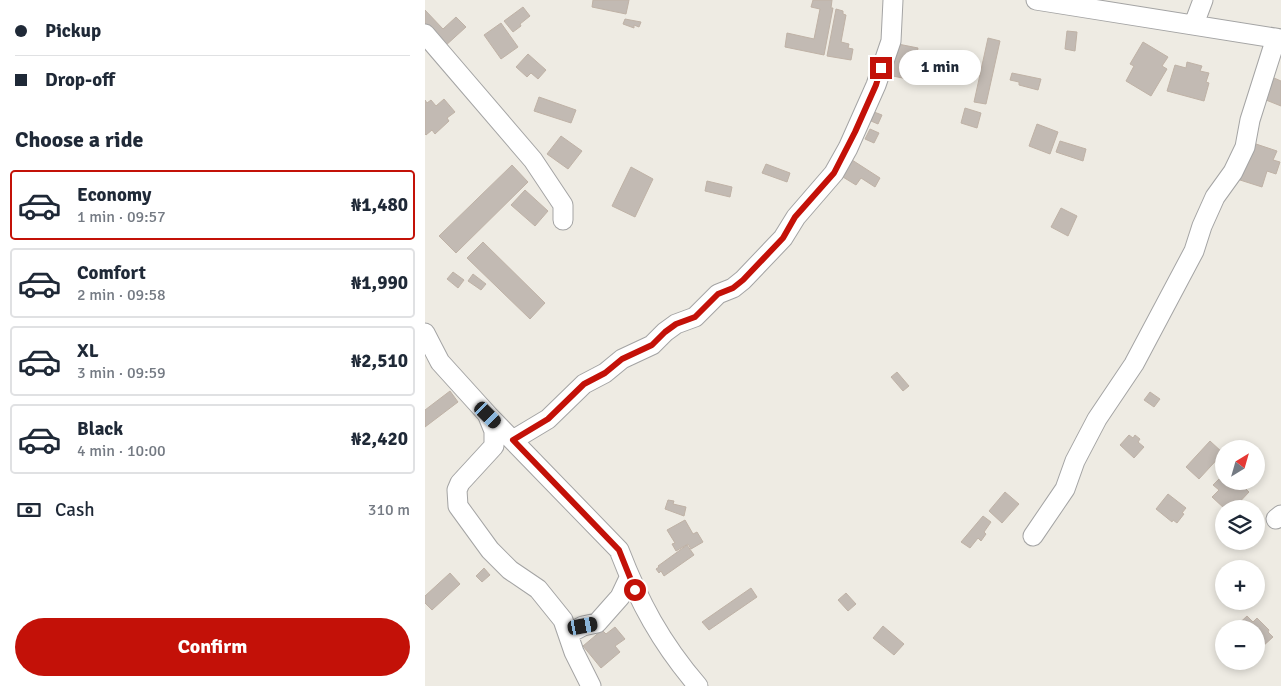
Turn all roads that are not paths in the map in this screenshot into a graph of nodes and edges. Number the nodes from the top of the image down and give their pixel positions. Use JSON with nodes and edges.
{"nodes":[{"id":1,"x":893,"y":0,"type":"edge"},
{"id":2,"x":1036,"y":0,"type":"edge"},
{"id":3,"x":1203,"y":0,"type":"edge"},
{"id":4,"x":1194,"y":24,"type":"junction"},
{"id":5,"x":425,"y":34,"type":"edge"},
{"id":6,"x":1279,"y":39,"type":"edge"},
{"id":7,"x":563,"y":220,"type":"dead end"},
{"id":8,"x":425,"y":333,"type":"edge"},
{"id":9,"x":488,"y":415,"type":"junction"},
{"id":10,"x":515,"y":442,"type":"junction"},
{"id":11,"x":494,"y":446,"type":"junction"},
{"id":12,"x":1033,"y":536,"type":"dead end"},
{"id":13,"x":629,"y":578,"type":"junction"},
{"id":14,"x":568,"y":634,"type":"junction"},
{"id":15,"x":591,"y":686,"type":"edge"},
{"id":16,"x":698,"y":686,"type":"edge"}],
"edges":[{"from":1,"to":10,"type":"street"},
{"from":2,"to":4,"type":"street"},
{"from":3,"to":4,"type":"street"},
{"from":4,"to":6,"type":"street"},
{"from":5,"to":7,"type":"street"},
{"from":6,"to":12,"type":"street"},
{"from":8,"to":9,"type":"street"},
{"from":9,"to":10,"type":"street"},
{"from":9,"to":11,"type":"street"},
{"from":10,"to":11,"type":"street"},
{"from":10,"to":13,"type":"street"},
{"from":11,"to":14,"type":"street"},
{"from":13,"to":14,"type":"street"},
{"from":13,"to":16,"type":"street"},
{"from":14,"to":15,"type":"street"}]}
